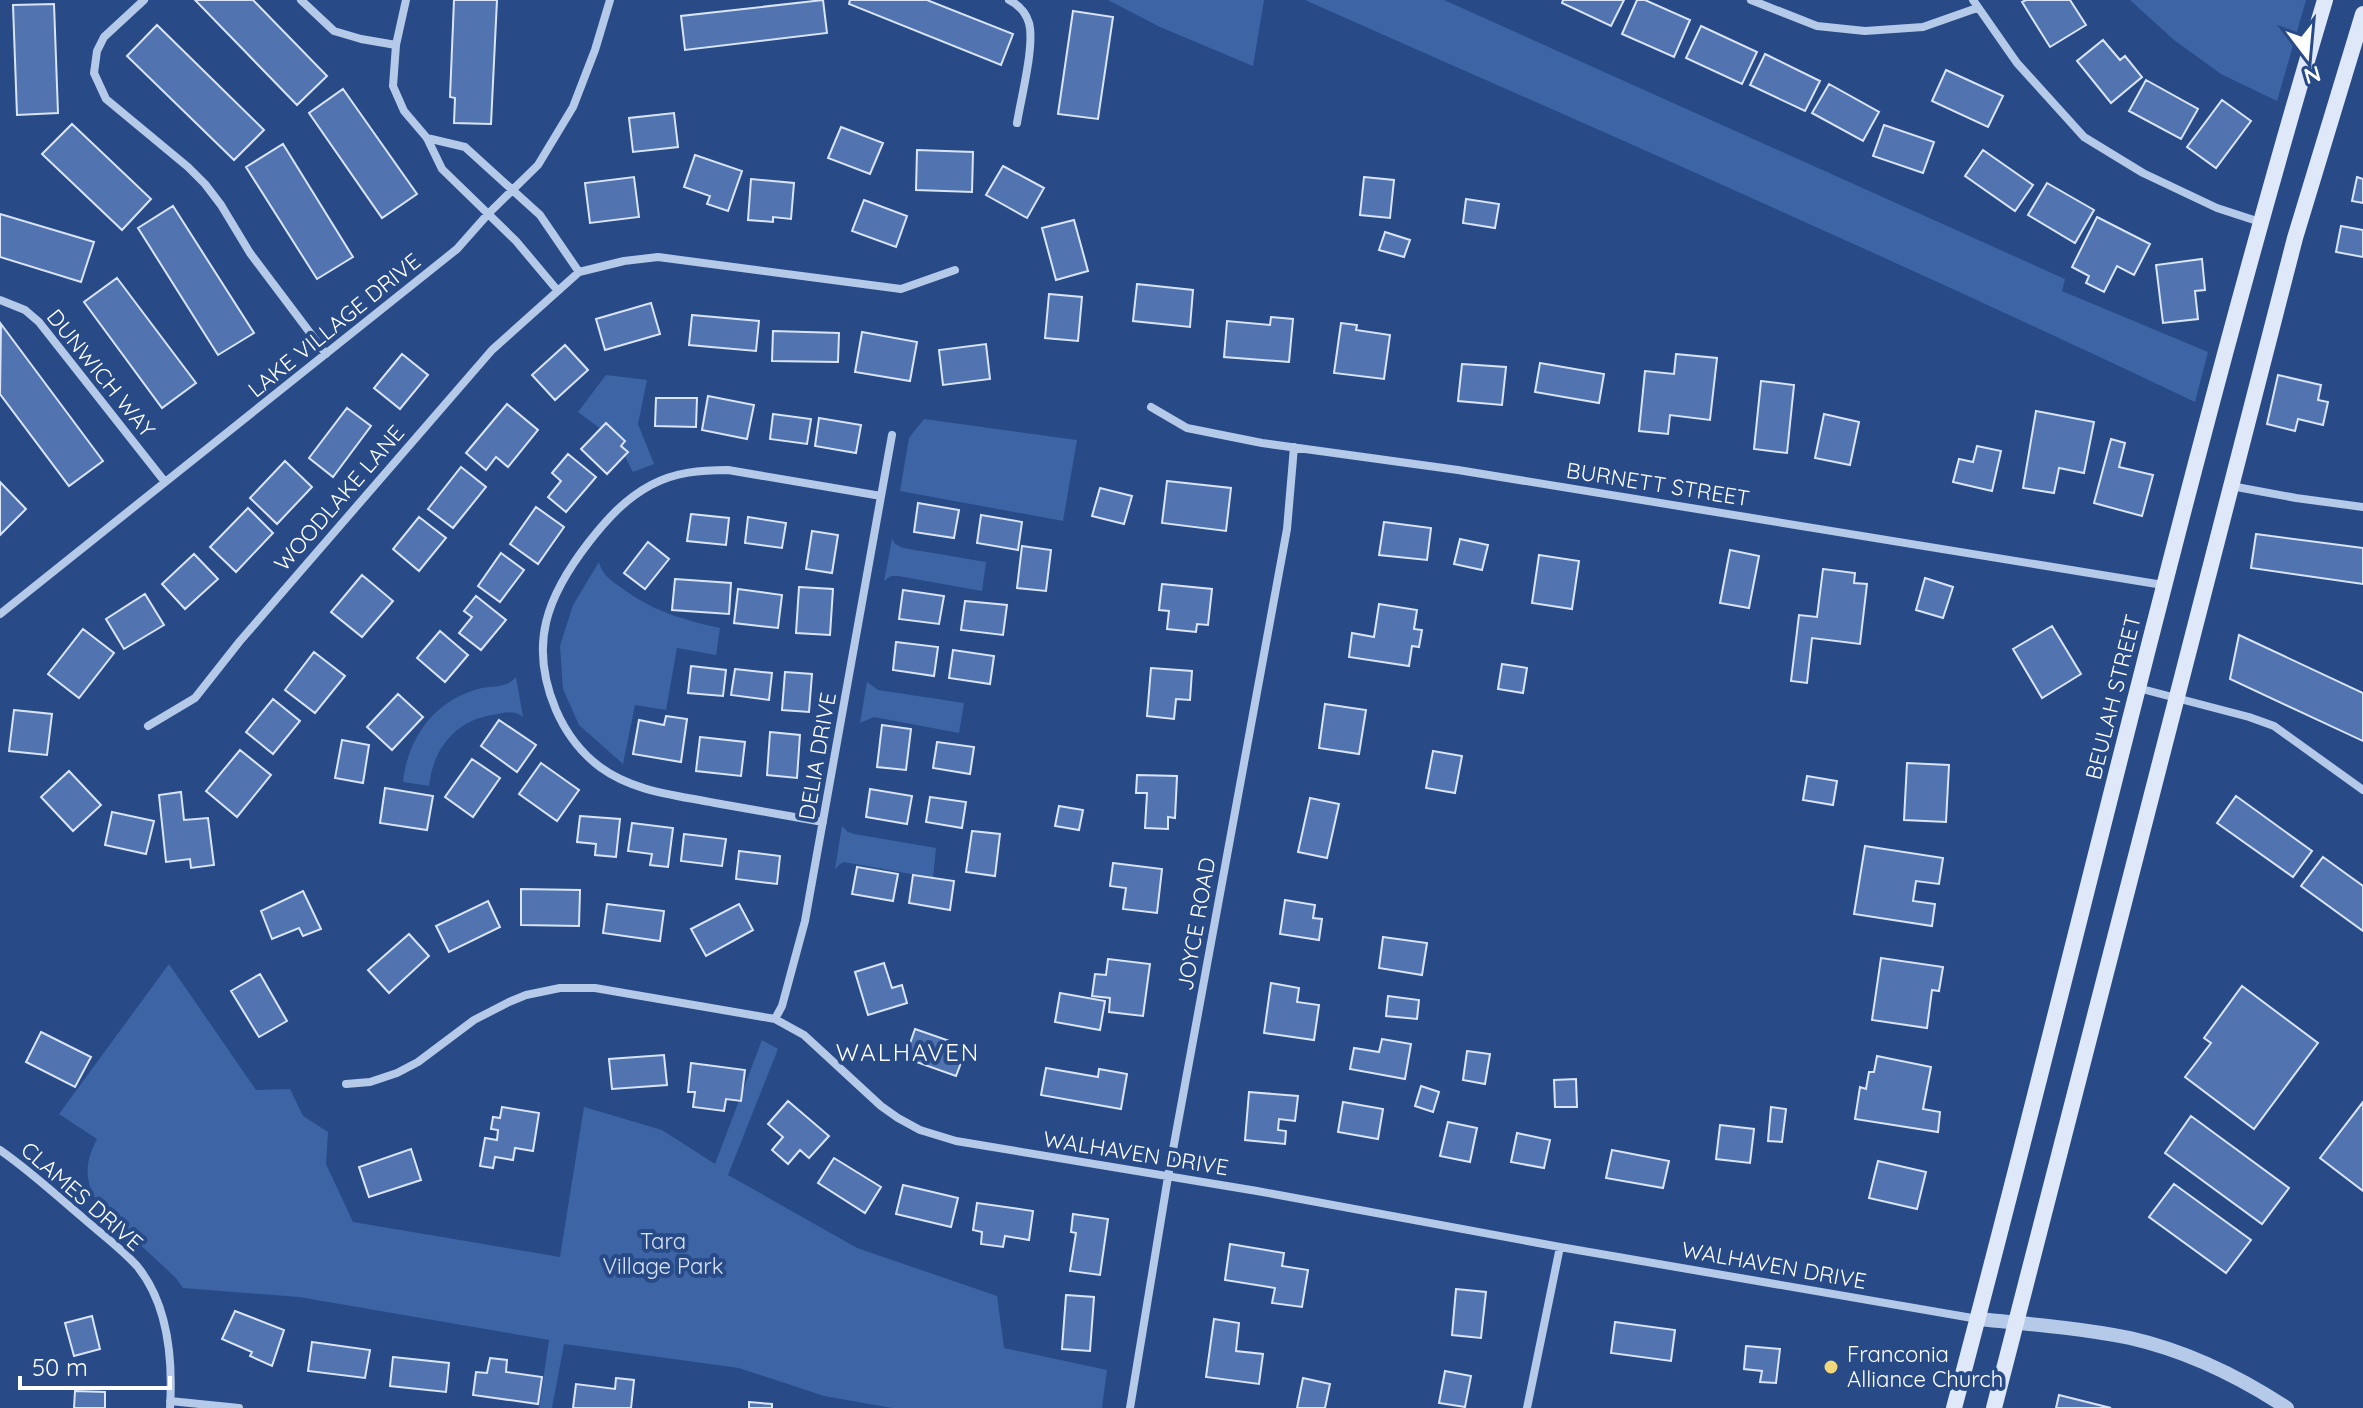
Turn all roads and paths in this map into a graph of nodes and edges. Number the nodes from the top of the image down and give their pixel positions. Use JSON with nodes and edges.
{"nodes":[{"id":1,"x":144,"y":0,"type":"edge"},
{"id":2,"x":301,"y":0,"type":"edge"},
{"id":3,"x":406,"y":0,"type":"edge"},
{"id":4,"x":610,"y":0,"type":"edge"},
{"id":5,"x":1009,"y":0,"type":"edge"},
{"id":6,"x":1751,"y":0,"type":"edge"},
{"id":7,"x":2325,"y":0,"type":"edge"},
{"id":8,"x":1975,"y":4,"type":"edge"},
{"id":9,"x":2363,"y":14,"type":"edge"},
{"id":10,"x":396,"y":45,"type":"junction"},
{"id":11,"x":1017,"y":123,"type":"dead end"},
{"id":12,"x":427,"y":138,"type":"junction"},
{"id":13,"x":513,"y":189,"type":"junction"},
{"id":14,"x":488,"y":214,"type":"junction"},
{"id":15,"x":2260,"y":222,"type":"junction"},
{"id":16,"x":955,"y":270,"type":"dead end"},
{"id":17,"x":579,"y":272,"type":"junction"},
{"id":18,"x":558,"y":291,"type":"junction"},
{"id":19,"x":0,"y":300,"type":"edge"},
{"id":20,"x":326,"y":354,"type":"junction"},
{"id":21,"x":1151,"y":407,"type":"dead end"},
{"id":22,"x":892,"y":435,"type":"dead end"},
{"id":23,"x":1294,"y":447,"type":"junction"},
{"id":24,"x":165,"y":482,"type":"junction"},
{"id":25,"x":2230,"y":486,"type":"junction"},
{"id":26,"x":881,"y":496,"type":"junction"},
{"id":27,"x":2363,"y":507,"type":"edge"},
{"id":28,"x":2163,"y":585,"type":"junction"},
{"id":29,"x":1,"y":610,"type":"edge"},
{"id":30,"x":2137,"y":687,"type":"junction"},
{"id":31,"x":2177,"y":698,"type":"junction"},
{"id":32,"x":148,"y":726,"type":"dead end"},
{"id":33,"x":2363,"y":790,"type":"edge"},
{"id":34,"x":823,"y":822,"type":"junction"},
{"id":35,"x":775,"y":1019,"type":"junction"},
{"id":36,"x":346,"y":1084,"type":"dead end"},
{"id":37,"x":0,"y":1150,"type":"edge"},
{"id":38,"x":1168,"y":1177,"type":"junction"},
{"id":39,"x":1560,"y":1247,"type":"junction"},
{"id":40,"x":1978,"y":1319,"type":"junction"},
{"id":41,"x":2017,"y":1323,"type":"junction"},
{"id":42,"x":170,"y":1404,"type":"edge"},
{"id":43,"x":239,"y":1408,"type":"edge"},
{"id":44,"x":1130,"y":1408,"type":"edge"},
{"id":45,"x":1527,"y":1408,"type":"edge"},
{"id":46,"x":1954,"y":1408,"type":"edge"},
{"id":47,"x":1994,"y":1408,"type":"edge"},
{"id":48,"x":2287,"y":1408,"type":"edge"}],
"edges":[{"from":1,"to":20,"type":"street"},
{"from":2,"to":10,"type":"street"},
{"from":3,"to":10,"type":"street"},
{"from":4,"to":13,"type":"street","name":"LAKE VILLAGE DRIVE"},
{"from":5,"to":11,"type":"street"},
{"from":6,"to":8,"type":"street"},
{"from":7,"to":15,"type":"main road","name":"BEULAH STREET"},
{"from":8,"to":15,"type":"street"},
{"from":9,"to":25,"type":"main road"},
{"from":10,"to":12,"type":"street"},
{"from":12,"to":13,"type":"street"},
{"from":12,"to":14,"type":"street"},
{"from":13,"to":14,"type":"street","name":"LAKE VILLAGE DRIVE"},
{"from":13,"to":17,"type":"street"},
{"from":14,"to":18,"type":"street"},
{"from":14,"to":20,"type":"street","name":"LAKE VILLAGE DRIVE"},
{"from":15,"to":28,"type":"main road","name":"BEULAH STREET"},
{"from":16,"to":17,"type":"street","name":"WOODLAKE LANE"},
{"from":17,"to":18,"type":"street","name":"WOODLAKE LANE"},
{"from":18,"to":32,"type":"street","name":"WOODLAKE LANE"},
{"from":19,"to":24,"type":"street","name":"DUNWICH WAY"},
{"from":20,"to":24,"type":"street","name":"LAKE VILLAGE DRIVE"},
{"from":21,"to":23,"type":"street","name":"BURNETT STREET"},
{"from":22,"to":26,"type":"street","name":"DELIA DRIVE"},
{"from":23,"to":28,"type":"street","name":"BURNETT STREET"},
{"from":23,"to":38,"type":"street","name":"JOYCE ROAD"},
{"from":24,"to":29,"type":"street","name":"LAKE VILLAGE DRIVE"},
{"from":25,"to":27,"type":"street"},
{"from":25,"to":31,"type":"main road"},
{"from":26,"to":34,"type":"street","name":"DELIA DRIVE"},
{"from":26,"to":34,"type":"street"},
{"from":28,"to":30,"type":"main road","name":"BEULAH STREET"},
{"from":30,"to":31,"type":"street"},
{"from":30,"to":40,"type":"main road","name":"BEULAH STREET"},
{"from":31,"to":33,"type":"street"},
{"from":31,"to":41,"type":"main road"},
{"from":34,"to":35,"type":"street","name":"DELIA DRIVE"},
{"from":35,"to":36,"type":"street","name":"WALHAVEN DRIVE"},
{"from":35,"to":38,"type":"street","name":"WALHAVEN DRIVE"},
{"from":37,"to":42,"type":"street","name":"CLAMES DRIVE"},
{"from":38,"to":39,"type":"street","name":"WALHAVEN DRIVE"},
{"from":38,"to":44,"type":"street","name":"JOYCE ROAD"},
{"from":39,"to":40,"type":"street","name":"WALHAVEN DRIVE"},
{"from":39,"to":45,"type":"street"},
{"from":40,"to":41,"type":"street"},
{"from":40,"to":46,"type":"main road","name":"BEULAH STREET"},
{"from":41,"to":47,"type":"main road"},
{"from":41,"to":48,"type":"street"},
{"from":42,"to":43,"type":"street"}]}
